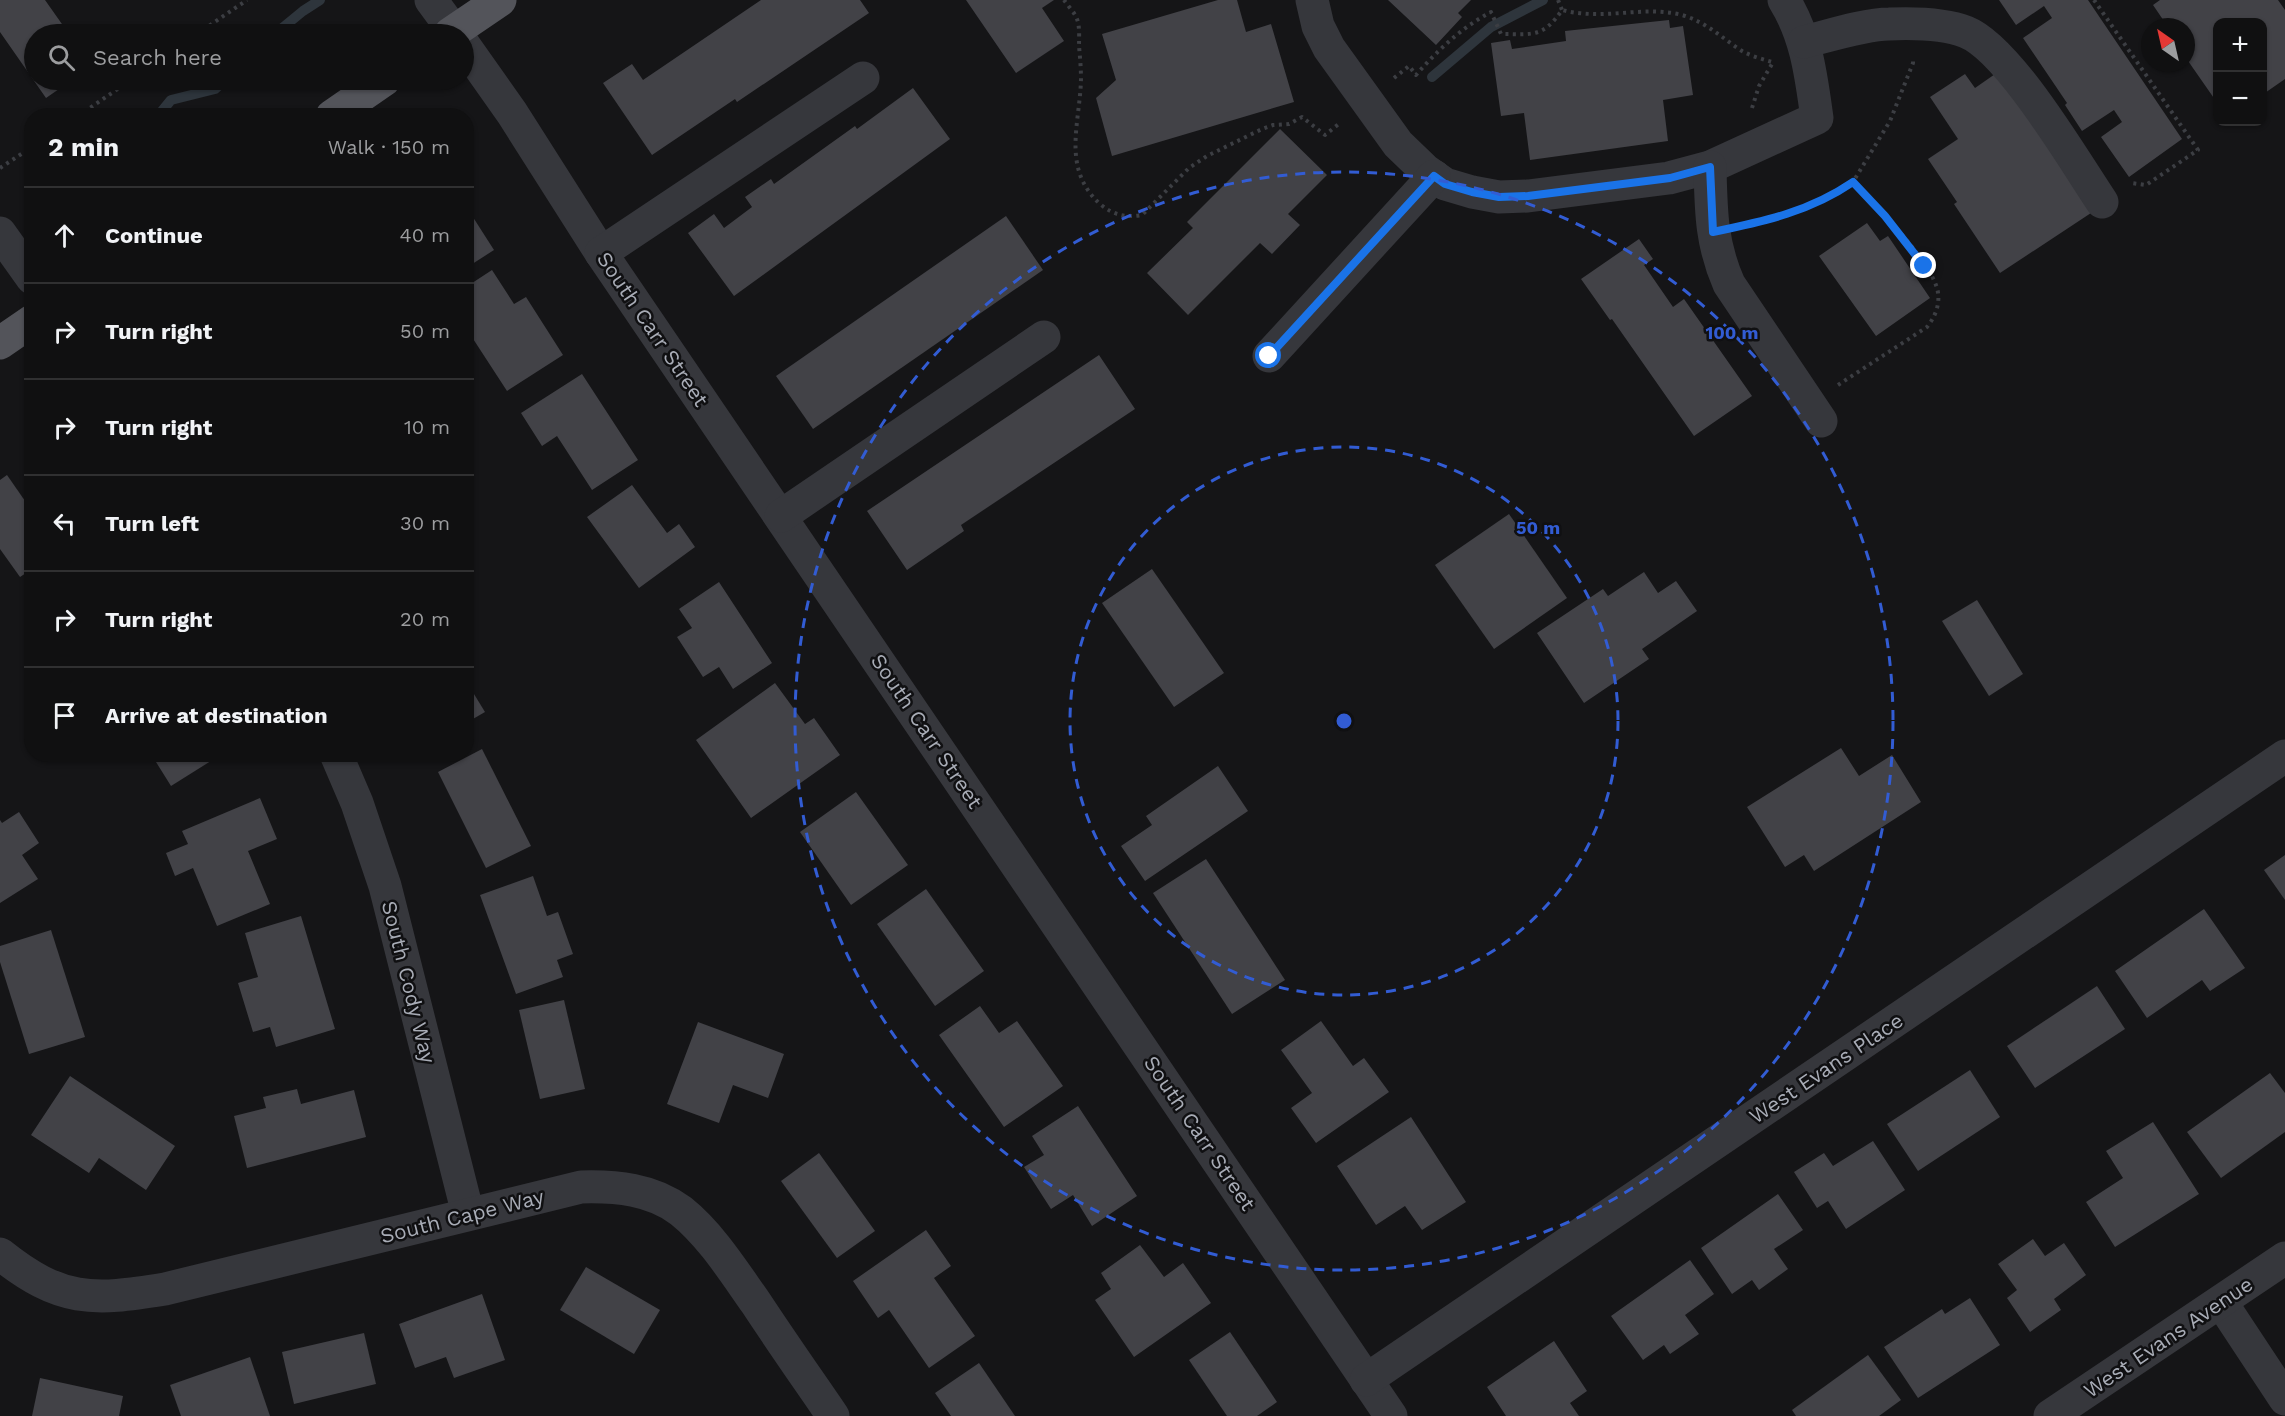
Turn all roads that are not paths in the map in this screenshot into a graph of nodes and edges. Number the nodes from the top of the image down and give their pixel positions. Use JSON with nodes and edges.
{"nodes":[{"id":1,"x":430,"y":0,"type":"edge"},
{"id":2,"x":500,"y":0,"type":"edge"},
{"id":3,"x":1312,"y":0,"type":"edge"},
{"id":4,"x":1784,"y":0,"type":"edge"},
{"id":5,"x":447,"y":24,"type":"edge"},
{"id":6,"x":471,"y":24,"type":"edge"},
{"id":7,"x":1804,"y":42,"type":"junction"},
{"id":8,"x":474,"y":61,"type":"edge"},
{"id":9,"x":863,"y":78,"type":"dead end"},
{"id":10,"x":370,"y":90,"type":"edge"},
{"id":11,"x":344,"y":108,"type":"edge"},
{"id":12,"x":1710,"y":167,"type":"junction"},
{"id":13,"x":1434,"y":176,"type":"junction"},
{"id":14,"x":2102,"y":202,"type":"road end"},
{"id":15,"x":0,"y":233,"type":"edge"},
{"id":16,"x":601,"y":253,"type":"junction"},
{"id":17,"x":24,"y":267,"type":"edge"},
{"id":18,"x":24,"y":326,"type":"edge"},
{"id":19,"x":1044,"y":337,"type":"dead end"},
{"id":20,"x":0,"y":343,"type":"edge"},
{"id":21,"x":1269,"y":356,"type":"dead end"},
{"id":22,"x":1815,"y":413,"type":"road end"},
{"id":23,"x":781,"y":516,"type":"junction"},
{"id":24,"x":2285,"y":756,"type":"edge"},
{"id":25,"x":339,"y":762,"type":"edge"},
{"id":26,"x":468,"y":1214,"type":"junction"},
{"id":27,"x":0,"y":1254,"type":"edge"},
{"id":28,"x":2285,"y":1258,"type":"edge"},
{"id":29,"x":2221,"y":1302,"type":"junction"},
{"id":30,"x":1366,"y":1380,"type":"junction"},
{"id":31,"x":2285,"y":1399,"type":"edge"},
{"id":32,"x":833,"y":1416,"type":"edge"},
{"id":33,"x":1391,"y":1416,"type":"edge"},
{"id":34,"x":2050,"y":1416,"type":"edge"}],
"edges":[{"from":1,"to":5,"type":"street","name":"South Carr Street"},
{"from":2,"to":6,"type":"main road"},
{"from":3,"to":13,"type":"street"},
{"from":4,"to":7,"type":"street"},
{"from":7,"to":12,"type":"street"},
{"from":7,"to":14,"type":"street"},
{"from":8,"to":16,"type":"street","name":"South Carr Street"},
{"from":9,"to":16,"type":"street"},
{"from":10,"to":11,"type":"main road"},
{"from":12,"to":13,"type":"street"},
{"from":12,"to":22,"type":"street"},
{"from":13,"to":21,"type":"street"},
{"from":15,"to":17,"type":"street"},
{"from":16,"to":23,"type":"street","name":"South Carr Street"},
{"from":18,"to":20,"type":"main road"},
{"from":19,"to":23,"type":"street"},
{"from":23,"to":30,"type":"street","name":"South Carr Street"},
{"from":24,"to":30,"type":"street","name":"West Evans Place"},
{"from":25,"to":26,"type":"street","name":"South Cody Way"},
{"from":26,"to":27,"type":"street","name":"South Cape Way"},
{"from":26,"to":32,"type":"street","name":"South Cape Way"},
{"from":28,"to":29,"type":"street","name":"West Evans Avenue"},
{"from":29,"to":31,"type":"street"},
{"from":29,"to":34,"type":"street","name":"West Evans Avenue"},
{"from":30,"to":33,"type":"street","name":"South Carr Street"}]}
